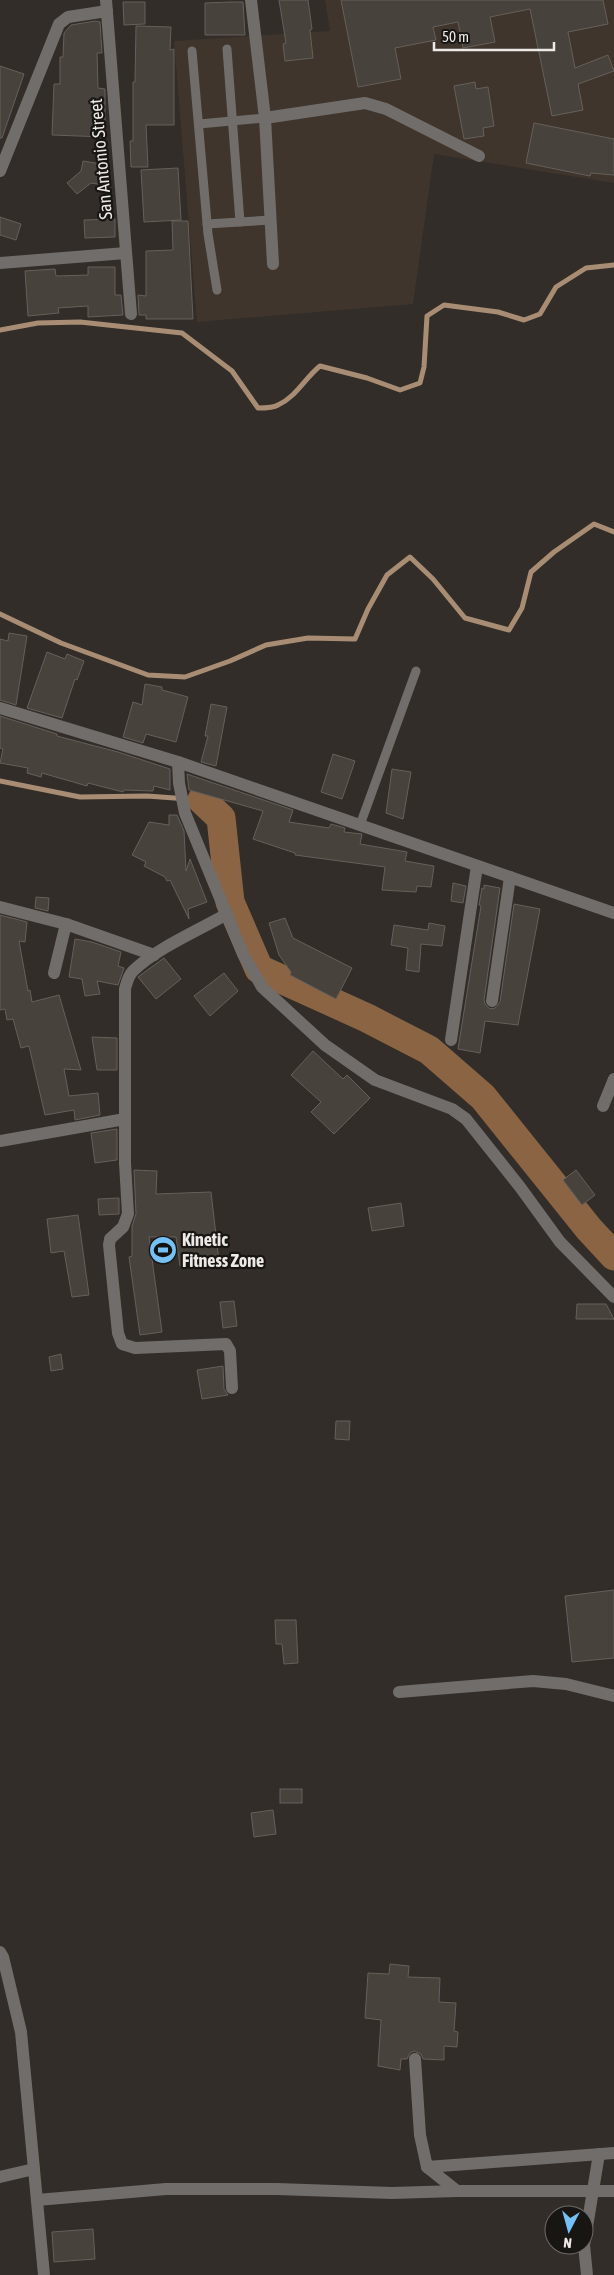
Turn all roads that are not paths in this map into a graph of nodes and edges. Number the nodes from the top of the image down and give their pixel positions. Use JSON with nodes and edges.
{"nodes":[{"id":1,"x":251,"y":0,"type":"edge"},
{"id":2,"x":106,"y":5,"type":"edge"},
{"id":3,"x":227,"y":49,"type":"dead end"},
{"id":4,"x":192,"y":51,"type":"dead end"},
{"id":5,"x":265,"y":118,"type":"junction"},
{"id":6,"x":234,"y":121,"type":"junction"},
{"id":7,"x":198,"y":124,"type":"junction"},
{"id":8,"x":479,"y":156,"type":"dead end"},
{"id":9,"x":0,"y":171,"type":"edge"},
{"id":10,"x":270,"y":220,"type":"junction"},
{"id":11,"x":240,"y":222,"type":"junction"},
{"id":12,"x":207,"y":224,"type":"junction"},
{"id":13,"x":126,"y":253,"type":"junction"},
{"id":14,"x":0,"y":262,"type":"edge"},
{"id":15,"x":273,"y":264,"type":"dead end"},
{"id":16,"x":216,"y":290,"type":"dead end"},
{"id":17,"x":131,"y":314,"type":"dead end"},
{"id":18,"x":416,"y":671,"type":"dead end"},
{"id":19,"x":0,"y":708,"type":"edge"},
{"id":20,"x":178,"y":762,"type":"junction"},
{"id":21,"x":360,"y":825,"type":"junction"},
{"id":22,"x":477,"y":866,"type":"junction"},
{"id":23,"x":510,"y":877,"type":"junction"},
{"id":24,"x":0,"y":906,"type":"edge"},
{"id":25,"x":614,"y":913,"type":"edge"},
{"id":26,"x":227,"y":914,"type":"junction"},
{"id":27,"x":66,"y":924,"type":"junction"},
{"id":28,"x":154,"y":955,"type":"junction"},
{"id":29,"x":54,"y":973,"type":"dead end"},
{"id":30,"x":492,"y":1001,"type":"dead end"},
{"id":31,"x":451,"y":1040,"type":"dead end"},
{"id":32,"x":614,"y":1079,"type":"edge"},
{"id":33,"x":603,"y":1106,"type":"dead end"},
{"id":34,"x":125,"y":1119,"type":"junction"},
{"id":35,"x":0,"y":1141,"type":"edge"},
{"id":36,"x":614,"y":1297,"type":"edge"},
{"id":37,"x":232,"y":1388,"type":"dead end"},
{"id":38,"x":399,"y":1692,"type":"dead end"},
{"id":39,"x":614,"y":1696,"type":"edge"},
{"id":40,"x":0,"y":1952,"type":"edge"},
{"id":41,"x":415,"y":2059,"type":"dead end"},
{"id":42,"x":614,"y":2153,"type":"edge"},
{"id":43,"x":598,"y":2154,"type":"junction"},
{"id":44,"x":427,"y":2167,"type":"junction"},
{"id":45,"x":34,"y":2169,"type":"junction"},
{"id":46,"x":0,"y":2177,"type":"edge"},
{"id":47,"x":591,"y":2190,"type":"junction"},
{"id":48,"x":457,"y":2191,"type":"junction"},
{"id":49,"x":614,"y":2191,"type":"edge"},
{"id":50,"x":37,"y":2200,"type":"junction"},
{"id":51,"x":44,"y":2275,"type":"edge"},
{"id":52,"x":587,"y":2275,"type":"edge"}],
"edges":[{"from":1,"to":5,"type":"street"},
{"from":2,"to":9,"type":"street"},
{"from":2,"to":13,"type":"street","name":"San Antonio Street"},
{"from":3,"to":6,"type":"lane"},
{"from":4,"to":7,"type":"lane"},
{"from":5,"to":6,"type":"lane"},
{"from":5,"to":8,"type":"street"},
{"from":5,"to":10,"type":"street"},
{"from":6,"to":7,"type":"lane"},
{"from":6,"to":11,"type":"lane"},
{"from":7,"to":12,"type":"lane"},
{"from":10,"to":11,"type":"lane"},
{"from":10,"to":15,"type":"street"},
{"from":11,"to":12,"type":"lane"},
{"from":12,"to":16,"type":"lane"},
{"from":13,"to":14,"type":"street"},
{"from":13,"to":17,"type":"street","name":"San Antonio Street"},
{"from":18,"to":21,"type":"lane"},
{"from":19,"to":20,"type":"street"},
{"from":20,"to":21,"type":"street"},
{"from":20,"to":26,"type":"street"},
{"from":21,"to":22,"type":"street"},
{"from":22,"to":23,"type":"street"},
{"from":22,"to":31,"type":"street"},
{"from":23,"to":25,"type":"street"},
{"from":23,"to":30,"type":"street"},
{"from":24,"to":27,"type":"street"},
{"from":26,"to":28,"type":"street"},
{"from":26,"to":36,"type":"street"},
{"from":27,"to":28,"type":"street"},
{"from":27,"to":29,"type":"street"},
{"from":28,"to":34,"type":"street"},
{"from":32,"to":33,"type":"street"},
{"from":34,"to":35,"type":"street"},
{"from":34,"to":37,"type":"street"},
{"from":38,"to":39,"type":"street"},
{"from":40,"to":45,"type":"street"},
{"from":41,"to":44,"type":"street"},
{"from":42,"to":43,"type":"street"},
{"from":43,"to":44,"type":"street"},
{"from":43,"to":47,"type":"street"},
{"from":44,"to":48,"type":"street"},
{"from":45,"to":46,"type":"street"},
{"from":45,"to":50,"type":"street"},
{"from":47,"to":48,"type":"street"},
{"from":47,"to":49,"type":"street"},
{"from":47,"to":52,"type":"street"},
{"from":48,"to":50,"type":"street"},
{"from":50,"to":51,"type":"street"}]}
